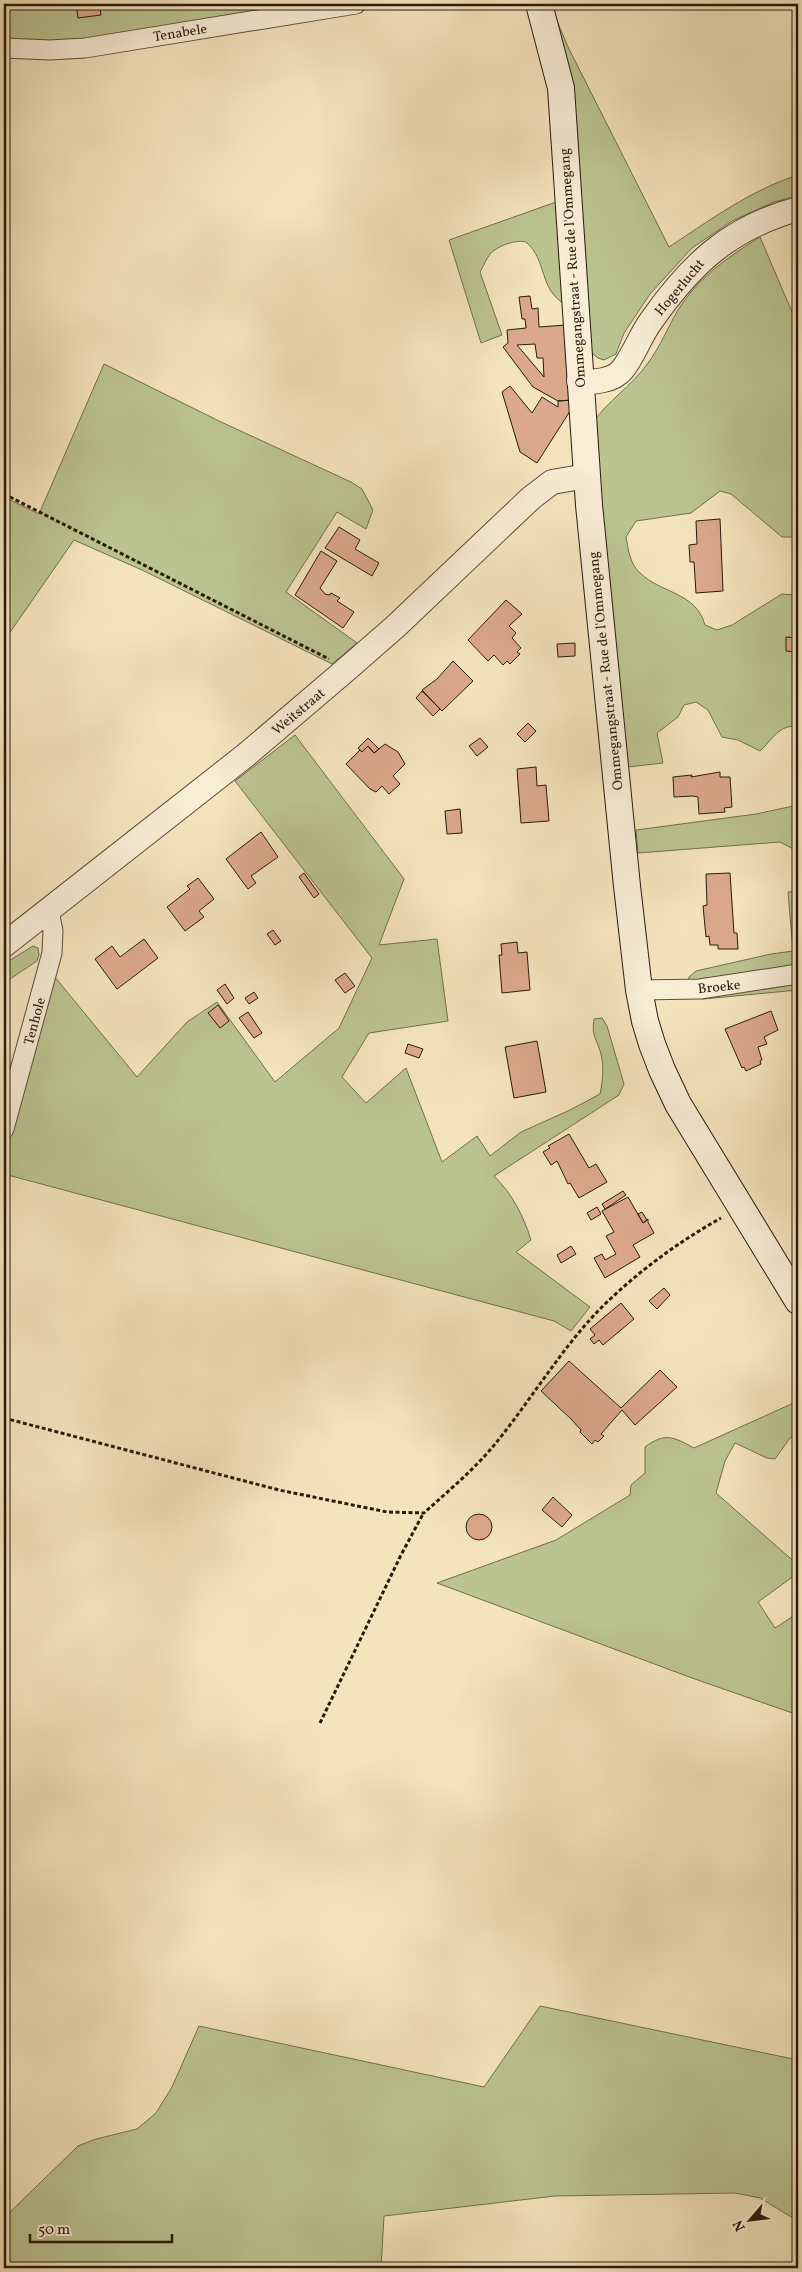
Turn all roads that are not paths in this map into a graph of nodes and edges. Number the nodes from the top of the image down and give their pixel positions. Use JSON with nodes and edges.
{"nodes":[{"id":1,"x":356,"y":4,"type":"edge"},
{"id":2,"x":539,"y":4,"type":"edge"},
{"id":3,"x":4,"y":48,"type":"edge"},
{"id":4,"x":798,"y":209,"type":"edge"},
{"id":5,"x":579,"y":381,"type":"junction"},
{"id":6,"x":587,"y":476,"type":"junction"},
{"id":7,"x":50,"y":911,"type":"junction"},
{"id":8,"x":4,"y":945,"type":"edge"},
{"id":9,"x":798,"y":974,"type":"edge"},
{"id":10,"x":639,"y":990,"type":"junction"},
{"id":11,"x":4,"y":1129,"type":"edge"},
{"id":12,"x":798,"y":1301,"type":"edge"}],
"edges":[{"from":1,"to":3,"type":"street","name":"Tenabele"},
{"from":2,"to":5,"type":"main road","name":"Ommegangstraat - Rue de l'Ommegang"},
{"from":4,"to":5,"type":"street","name":"Hogerlucht"},
{"from":5,"to":6,"type":"main road","name":"Ommegangstraat - Rue de l'Ommegang"},
{"from":6,"to":7,"type":"street","name":"Weitstraat"},
{"from":6,"to":10,"type":"main road","name":"Ommegangstraat - Rue de l'Ommegang"},
{"from":7,"to":8,"type":"street","name":"Weitstraat"},
{"from":7,"to":11,"type":"street","name":"Tenhole"},
{"from":9,"to":10,"type":"street","name":"Broeke"},
{"from":10,"to":12,"type":"main road","name":"Ommegangstraat - Rue de l'Ommegang"}]}
